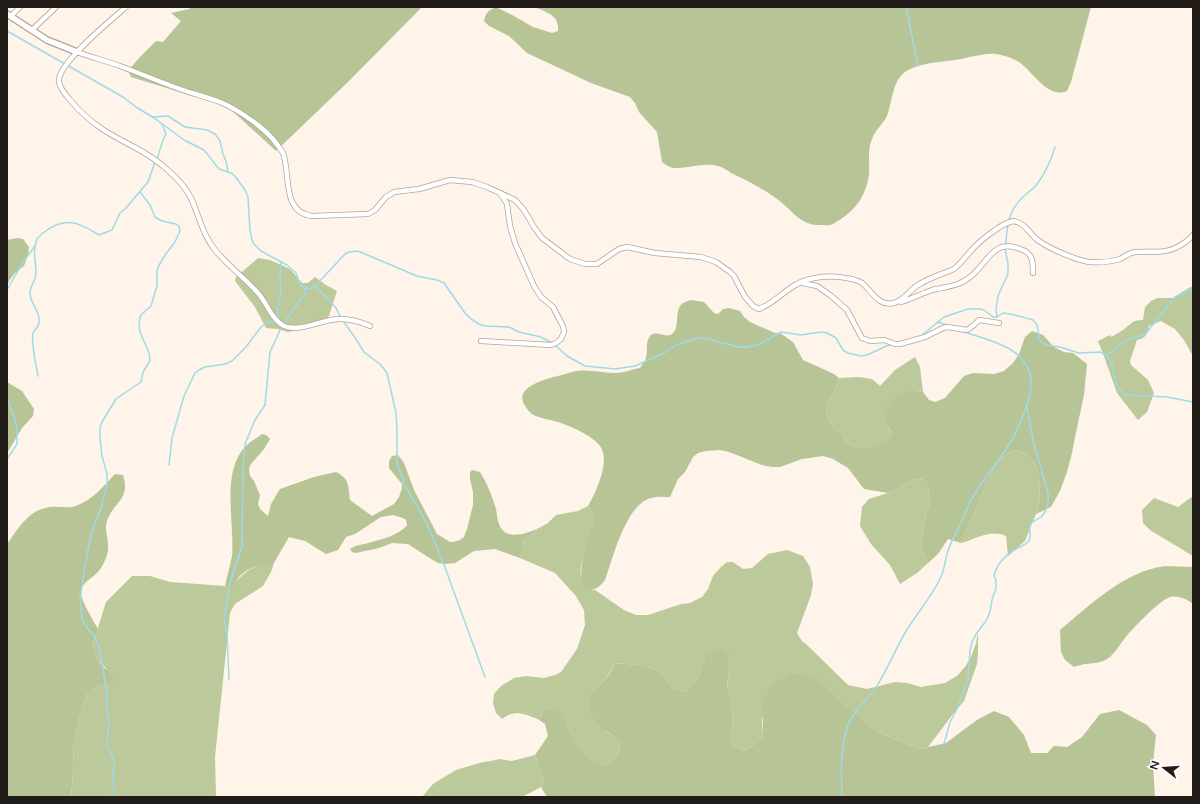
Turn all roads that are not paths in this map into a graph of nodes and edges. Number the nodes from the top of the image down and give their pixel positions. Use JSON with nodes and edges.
{"nodes":[{"id":1,"x":20,"y":7,"type":"edge"},
{"id":2,"x":56,"y":7,"type":"edge"},
{"id":3,"x":126,"y":7,"type":"edge"},
{"id":4,"x":9,"y":15,"type":"edge"},
{"id":5,"x":32,"y":30,"type":"junction"},
{"id":6,"x":77,"y":52,"type":"junction"},
{"id":7,"x":500,"y":192,"type":"junction"},
{"id":8,"x":1193,"y":236,"type":"edge"},
{"id":9,"x":1033,"y":273,"type":"dead end"},
{"id":10,"x":800,"y":282,"type":"junction"},
{"id":11,"x":897,"y":302,"type":"junction"},
{"id":12,"x":999,"y":323,"type":"dead end"},
{"id":13,"x":370,"y":326,"type":"dead end"},
{"id":14,"x":481,"y":341,"type":"dead end"}],
"edges":[{"from":1,"to":4,"type":"street"},
{"from":2,"to":5,"type":"street"},
{"from":3,"to":6,"type":"street"},
{"from":4,"to":5,"type":"street"},
{"from":5,"to":6,"type":"street"},
{"from":6,"to":7,"type":"street"},
{"from":6,"to":13,"type":"street"},
{"from":7,"to":10,"type":"street"},
{"from":7,"to":14,"type":"street"},
{"from":8,"to":11,"type":"street"},
{"from":9,"to":11,"type":"street"},
{"from":10,"to":11,"type":"street"},
{"from":10,"to":12,"type":"street"}]}
